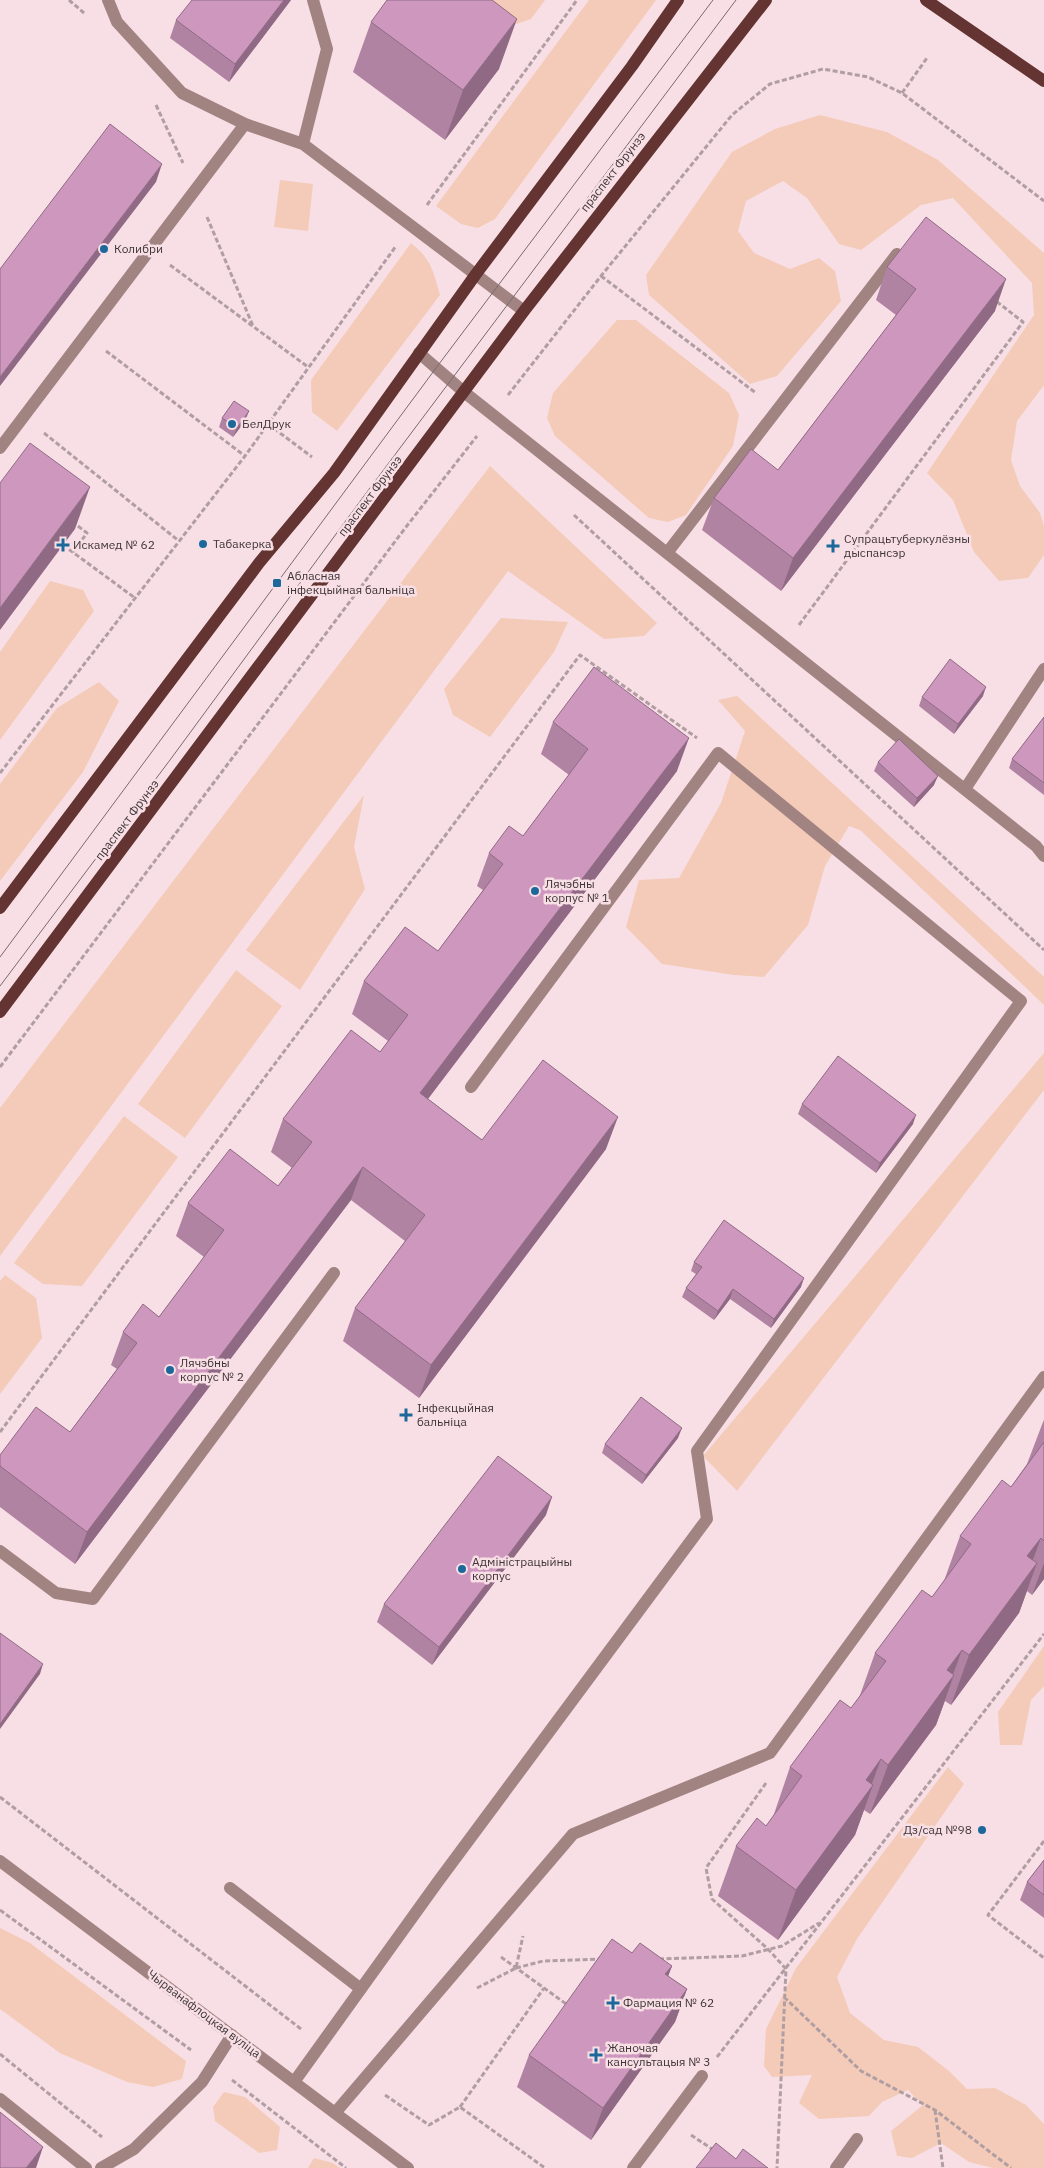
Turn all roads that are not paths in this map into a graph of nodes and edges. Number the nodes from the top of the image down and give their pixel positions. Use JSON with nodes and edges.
{"nodes":[{"id":1,"x":108,"y":0,"type":"edge"},
{"id":2,"x":313,"y":0,"type":"edge"},
{"id":3,"x":678,"y":0,"type":"edge"},
{"id":4,"x":766,"y":0,"type":"edge"},
{"id":5,"x":926,"y":0,"type":"edge"},
{"id":6,"x":1044,"y":81,"type":"edge"},
{"id":7,"x":245,"y":124,"type":"junction"},
{"id":8,"x":302,"y":144,"type":"junction"},
{"id":9,"x":908,"y":240,"type":"edge"},
{"id":10,"x":476,"y":274,"type":"junction"},
{"id":11,"x":524,"y":311,"type":"junction"},
{"id":12,"x":419,"y":353,"type":"junction"},
{"id":13,"x":464,"y":392,"type":"junction"},
{"id":14,"x":0,"y":448,"type":"edge"},
{"id":15,"x":667,"y":553,"type":"junction"},
{"id":16,"x":1044,"y":669,"type":"edge"},
{"id":17,"x":965,"y":790,"type":"junction"},
{"id":18,"x":1040,"y":844,"type":"edge"},
{"id":19,"x":1044,"y":856,"type":"edge"},
{"id":20,"x":0,"y":908,"type":"edge"},
{"id":21,"x":0,"y":1012,"type":"edge"},
{"id":22,"x":471,"y":1087,"type":"dead end"},
{"id":23,"x":334,"y":1273,"type":"dead end"},
{"id":24,"x":1044,"y":1376,"type":"edge"},
{"id":25,"x":0,"y":1551,"type":"edge"},
{"id":26,"x":0,"y":1861,"type":"edge"},
{"id":27,"x":230,"y":1888,"type":"dead end"},
{"id":28,"x":361,"y":1989,"type":"junction"},
{"id":29,"x":232,"y":2035,"type":"junction"},
{"id":30,"x":702,"y":2076,"type":"road end"},
{"id":31,"x":294,"y":2082,"type":"junction"},
{"id":32,"x":0,"y":2099,"type":"edge"},
{"id":33,"x":335,"y":2113,"type":"junction"},
{"id":34,"x":857,"y":2139,"type":"dead end"},
{"id":35,"x":86,"y":2168,"type":"edge"},
{"id":36,"x":101,"y":2168,"type":"edge"},
{"id":37,"x":408,"y":2168,"type":"edge"},
{"id":38,"x":633,"y":2168,"type":"edge"},
{"id":39,"x":836,"y":2168,"type":"edge"}],
"edges":[{"from":1,"to":7,"type":"street"},
{"from":2,"to":8,"type":"street"},
{"from":3,"to":10,"type":"main road"},
{"from":4,"to":11,"type":"main road","name":"праспект Фрунзэ"},
{"from":5,"to":6,"type":"main road"},
{"from":7,"to":8,"type":"street"},
{"from":7,"to":14,"type":"street"},
{"from":8,"to":10,"type":"street"},
{"from":9,"to":15,"type":"street"},
{"from":10,"to":11,"type":"street"},
{"from":10,"to":12,"type":"main road"},
{"from":11,"to":13,"type":"main road","name":"праспект Фрунзэ"},
{"from":12,"to":13,"type":"street"},
{"from":12,"to":20,"type":"main road"},
{"from":13,"to":15,"type":"street"},
{"from":13,"to":21,"type":"main road","name":"праспект Фрунзэ"},
{"from":15,"to":17,"type":"street"},
{"from":16,"to":17,"type":"street"},
{"from":17,"to":18,"type":"street"},
{"from":18,"to":19,"type":"street"},
{"from":22,"to":28,"type":"street"},
{"from":23,"to":25,"type":"street"},
{"from":24,"to":33,"type":"street"},
{"from":26,"to":29,"type":"street","name":"Чырванафлоцкая вуліца"},
{"from":27,"to":28,"type":"street"},
{"from":28,"to":31,"type":"street"},
{"from":29,"to":31,"type":"street","name":"Чырванафлоцкая вуліца"},
{"from":29,"to":36,"type":"street"},
{"from":30,"to":38,"type":"street"},
{"from":31,"to":33,"type":"street","name":"Чырванафлоцкая вуліца"},
{"from":32,"to":35,"type":"street"},
{"from":33,"to":37,"type":"street","name":"Чырванафлоцкая вуліца"},
{"from":34,"to":39,"type":"street"}]}
